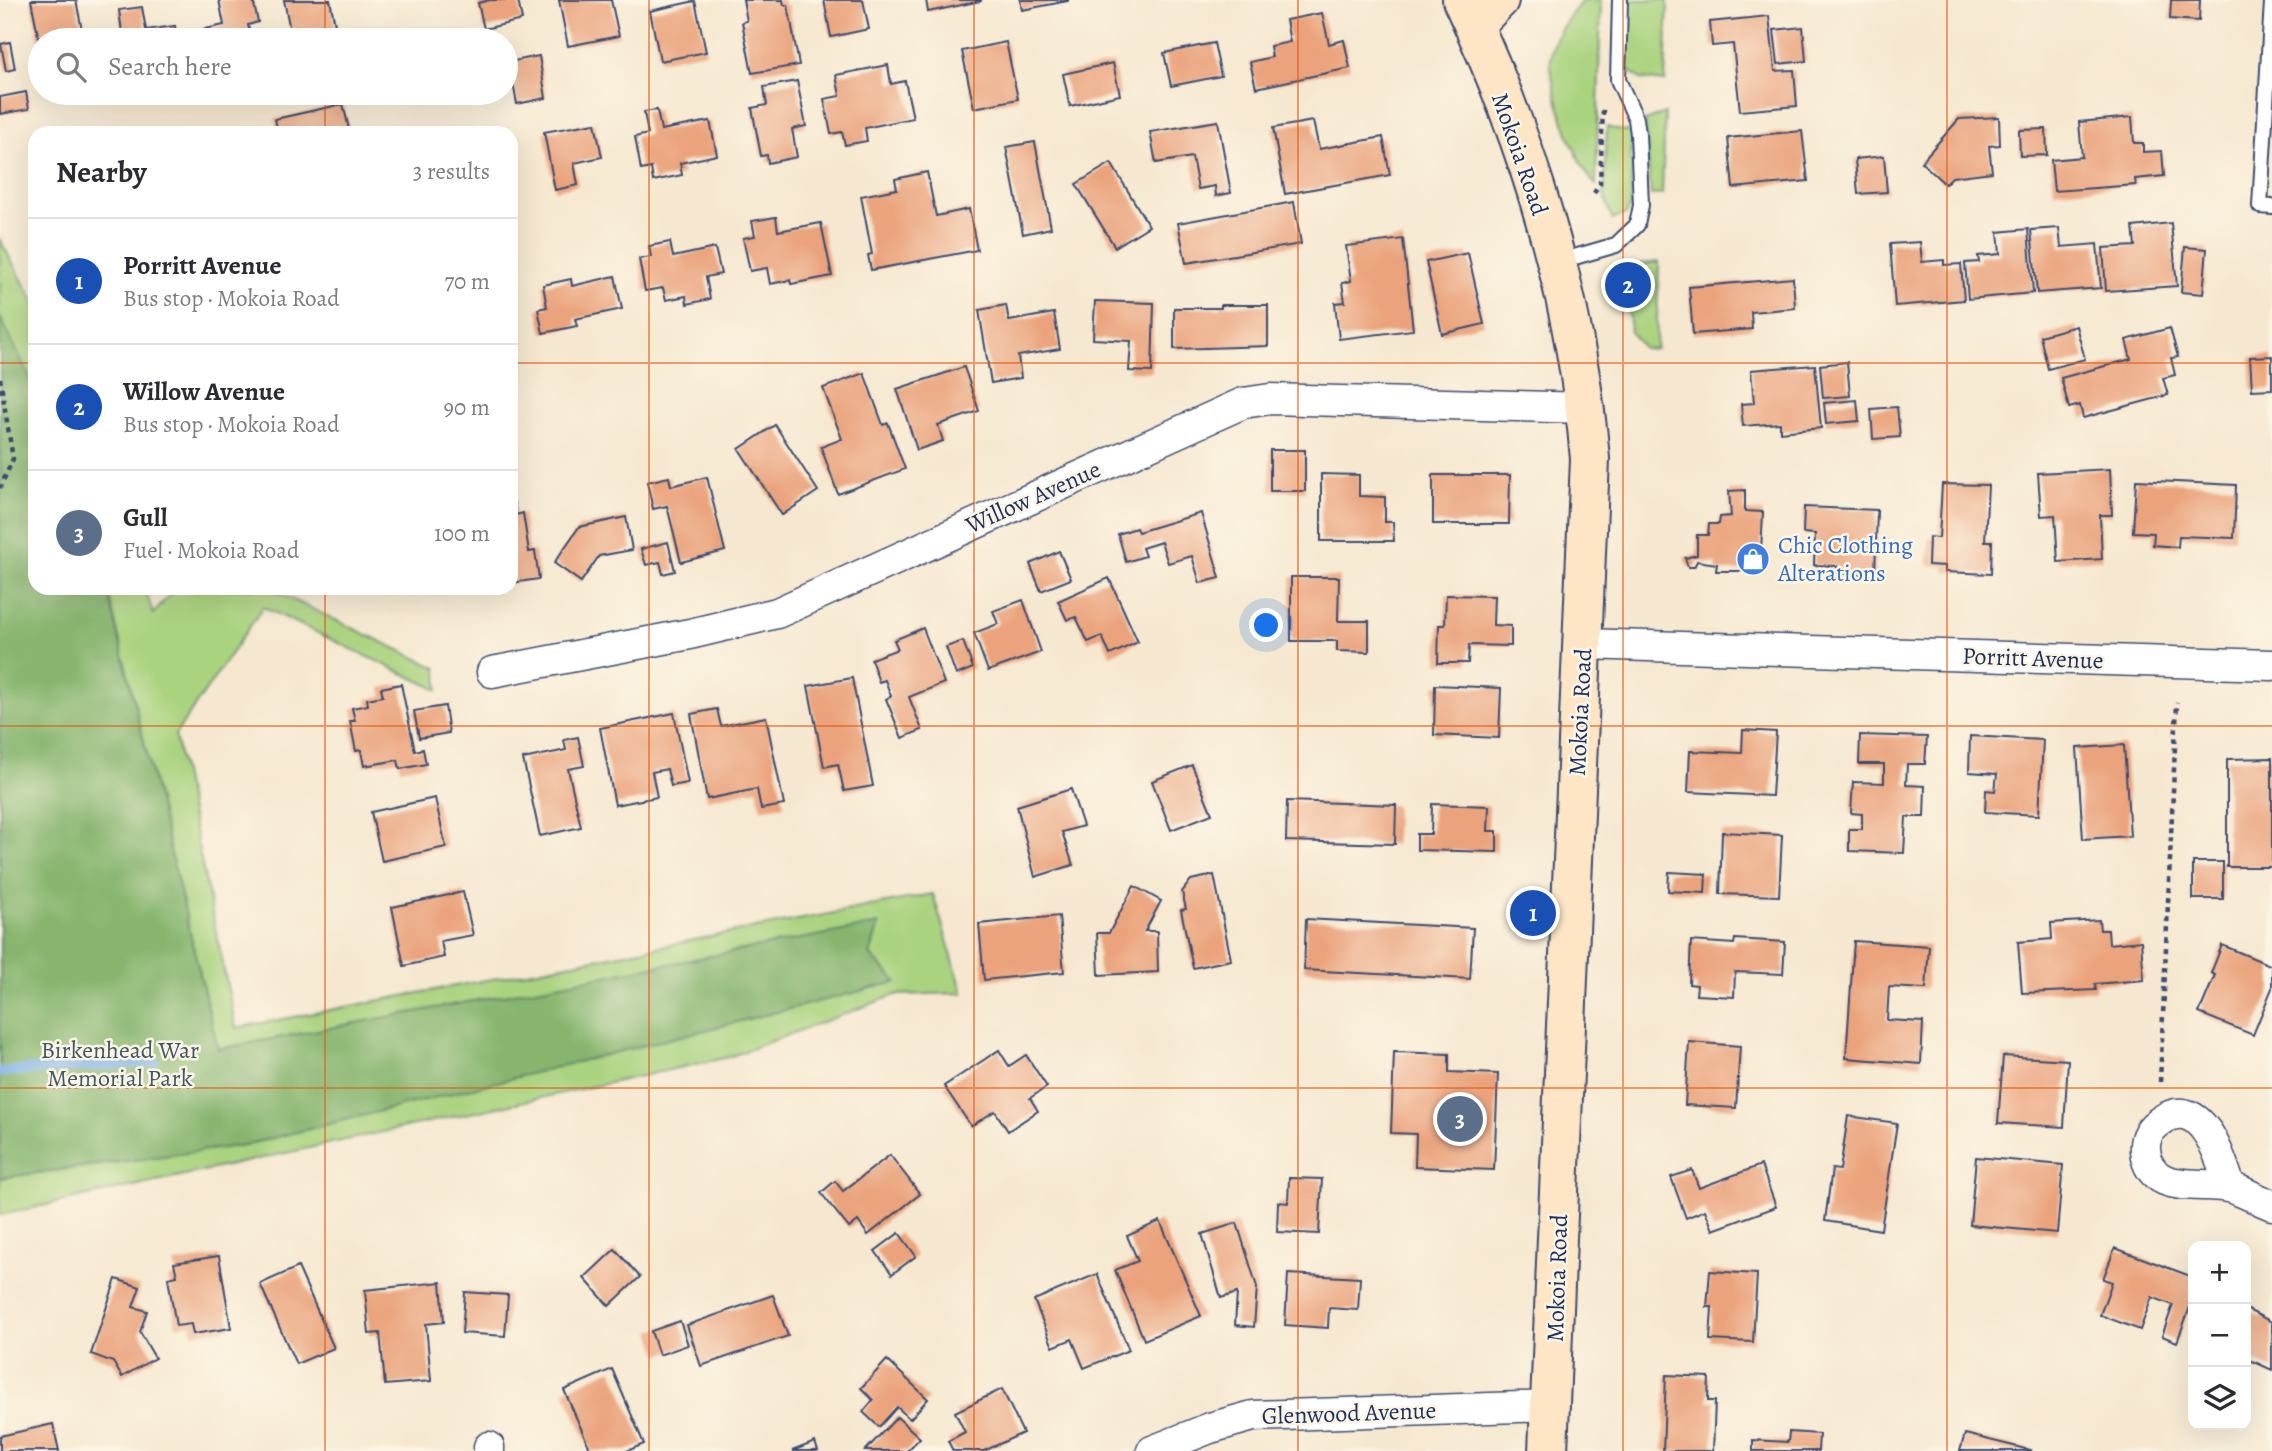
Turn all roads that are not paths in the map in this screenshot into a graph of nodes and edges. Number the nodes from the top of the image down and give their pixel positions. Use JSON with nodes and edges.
{"nodes":[{"id":1,"x":1620,"y":0,"type":"edge"},
{"id":2,"x":2272,"y":2,"type":"edge"},
{"id":3,"x":1470,"y":6,"type":"edge"},
{"id":4,"x":2271,"y":45,"type":"edge"},
{"id":5,"x":2272,"y":207,"type":"edge"},
{"id":6,"x":1556,"y":262,"type":"junction"},
{"id":7,"x":1586,"y":408,"type":"junction"},
{"id":8,"x":1583,"y":644,"type":"junction"},
{"id":9,"x":2272,"y":665,"type":"edge"},
{"id":10,"x":492,"y":672,"type":"dead end"},
{"id":11,"x":2230,"y":1187,"type":"dead end"},
{"id":12,"x":2272,"y":1205,"type":"edge"},
{"id":13,"x":1552,"y":1406,"type":"junction"},
{"id":14,"x":1152,"y":1451,"type":"edge"},
{"id":15,"x":1548,"y":1451,"type":"edge"}],
"edges":[{"from":1,"to":6,"type":"lane"},
{"from":2,"to":4,"type":"lane"},
{"from":3,"to":6,"type":"main road","name":"Mokoia Road"},
{"from":4,"to":5,"type":"lane"},
{"from":6,"to":7,"type":"main road","name":"Mokoia Road"},
{"from":7,"to":8,"type":"main road","name":"Mokoia Road"},
{"from":7,"to":10,"type":"street","name":"Willow Avenue"},
{"from":8,"to":9,"type":"street","name":"Porritt Avenue"},
{"from":8,"to":13,"type":"main road","name":"Mokoia Road"},
{"from":11,"to":12,"type":"street"},
{"from":13,"to":14,"type":"street","name":"Glenwood Avenue"},
{"from":13,"to":15,"type":"main road","name":"Mokoia Road"}]}
